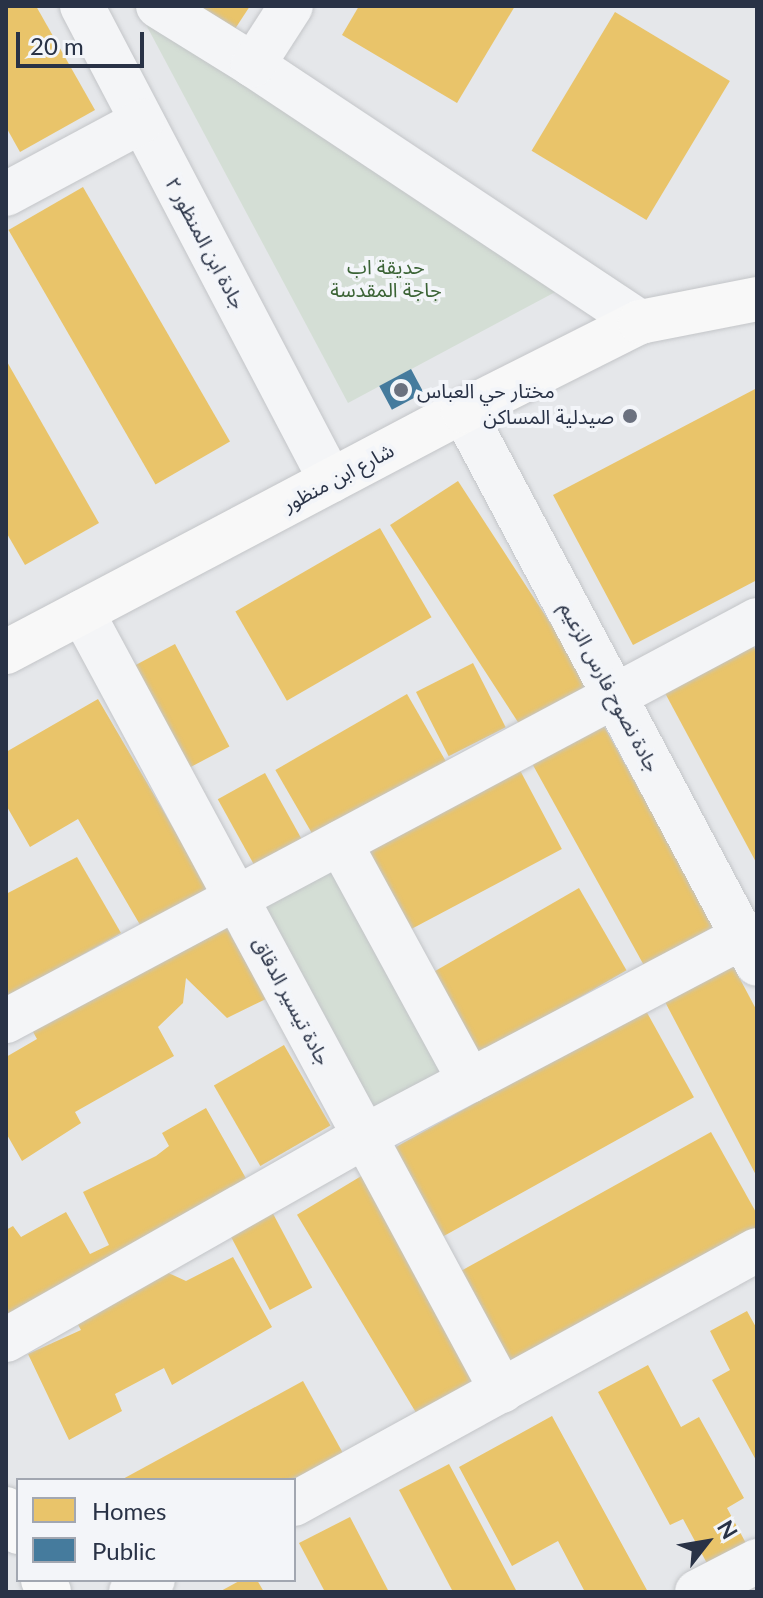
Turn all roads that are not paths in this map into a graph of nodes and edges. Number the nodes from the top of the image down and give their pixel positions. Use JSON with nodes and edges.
{"nodes":[{"id":1,"x":82,"y":6,"type":"edge"},
{"id":2,"x":158,"y":6,"type":"edge"},
{"id":3,"x":291,"y":6,"type":"edge"},
{"id":4,"x":253,"y":65,"type":"junction"},
{"id":5,"x":142,"y":121,"type":"junction"},
{"id":6,"x":6,"y":194,"type":"edge"},
{"id":7,"x":757,"y":269,"type":"edge"},
{"id":8,"x":757,"y":299,"type":"edge"},
{"id":9,"x":657,"y":318,"type":"junction"},
{"id":10,"x":463,"y":411,"type":"junction"},
{"id":11,"x":331,"y":481,"type":"junction"},
{"id":12,"x":82,"y":612,"type":"junction"},
{"id":13,"x":757,"y":620,"type":"edge"},
{"id":14,"x":6,"y":652,"type":"edge"},
{"id":15,"x":614,"y":696,"type":"junction"},
{"id":16,"x":340,"y":843,"type":"junction"},
{"id":17,"x":236,"y":898,"type":"junction"},
{"id":18,"x":750,"y":950,"type":"edge"},
{"id":19,"x":6,"y":1021,"type":"edge"},
{"id":20,"x":470,"y":1081,"type":"junction"},
{"id":21,"x":365,"y":1136,"type":"junction"},
{"id":22,"x":757,"y":1250,"type":"edge"},
{"id":23,"x":6,"y":1340,"type":"edge"},
{"id":24,"x":502,"y":1391,"type":"junction"},
{"id":25,"x":296,"y":1503,"type":"edge"},
{"id":26,"x":6,"y":1509,"type":"edge"},
{"id":27,"x":16,"y":1528,"type":"edge"},
{"id":28,"x":757,"y":1561,"type":"edge"},
{"id":29,"x":149,"y":1582,"type":"edge"},
{"id":30,"x":131,"y":1592,"type":"edge"},
{"id":31,"x":697,"y":1592,"type":"edge"}],
"edges":[{"from":1,"to":5,"type":"street","name":"جادة ابن المنظور ٢"},
{"from":2,"to":4,"type":"street"},
{"from":3,"to":4,"type":"street"},
{"from":4,"to":9,"type":"street"},
{"from":5,"to":6,"type":"street"},
{"from":5,"to":11,"type":"street","name":"جادة ابن المنظور ٢"},
{"from":7,"to":9,"type":"main road","name":"شارع ابن منظور"},
{"from":8,"to":9,"type":"main road","name":"شارع ابن منظور"},
{"from":9,"to":10,"type":"main road","name":"شارع ابن منظور"},
{"from":10,"to":11,"type":"main road","name":"شارع ابن منظور"},
{"from":10,"to":15,"type":"street","name":"جادة نصوح فارس الزعيم"},
{"from":11,"to":12,"type":"main road","name":"شارع ابن منظور"},
{"from":12,"to":14,"type":"main road","name":"شارع ابن منظور"},
{"from":12,"to":17,"type":"street","name":"جادة تيسير الدقاق"},
{"from":13,"to":15,"type":"street"},
{"from":15,"to":16,"type":"street"},
{"from":15,"to":18,"type":"street","name":"جادة نصوح فارس الزعيم"},
{"from":16,"to":17,"type":"street"},
{"from":16,"to":20,"type":"street"},
{"from":17,"to":19,"type":"street"},
{"from":17,"to":21,"type":"street","name":"جادة تيسير الدقاق"},
{"from":18,"to":20,"type":"street"},
{"from":20,"to":21,"type":"street"},
{"from":21,"to":23,"type":"street"},
{"from":21,"to":24,"type":"street","name":"جادة تيسير الدقاق"},
{"from":22,"to":24,"type":"street"},
{"from":24,"to":25,"type":"street"},
{"from":26,"to":27,"type":"main road"},
{"from":28,"to":31,"type":"street"},
{"from":29,"to":30,"type":"street"}]}
